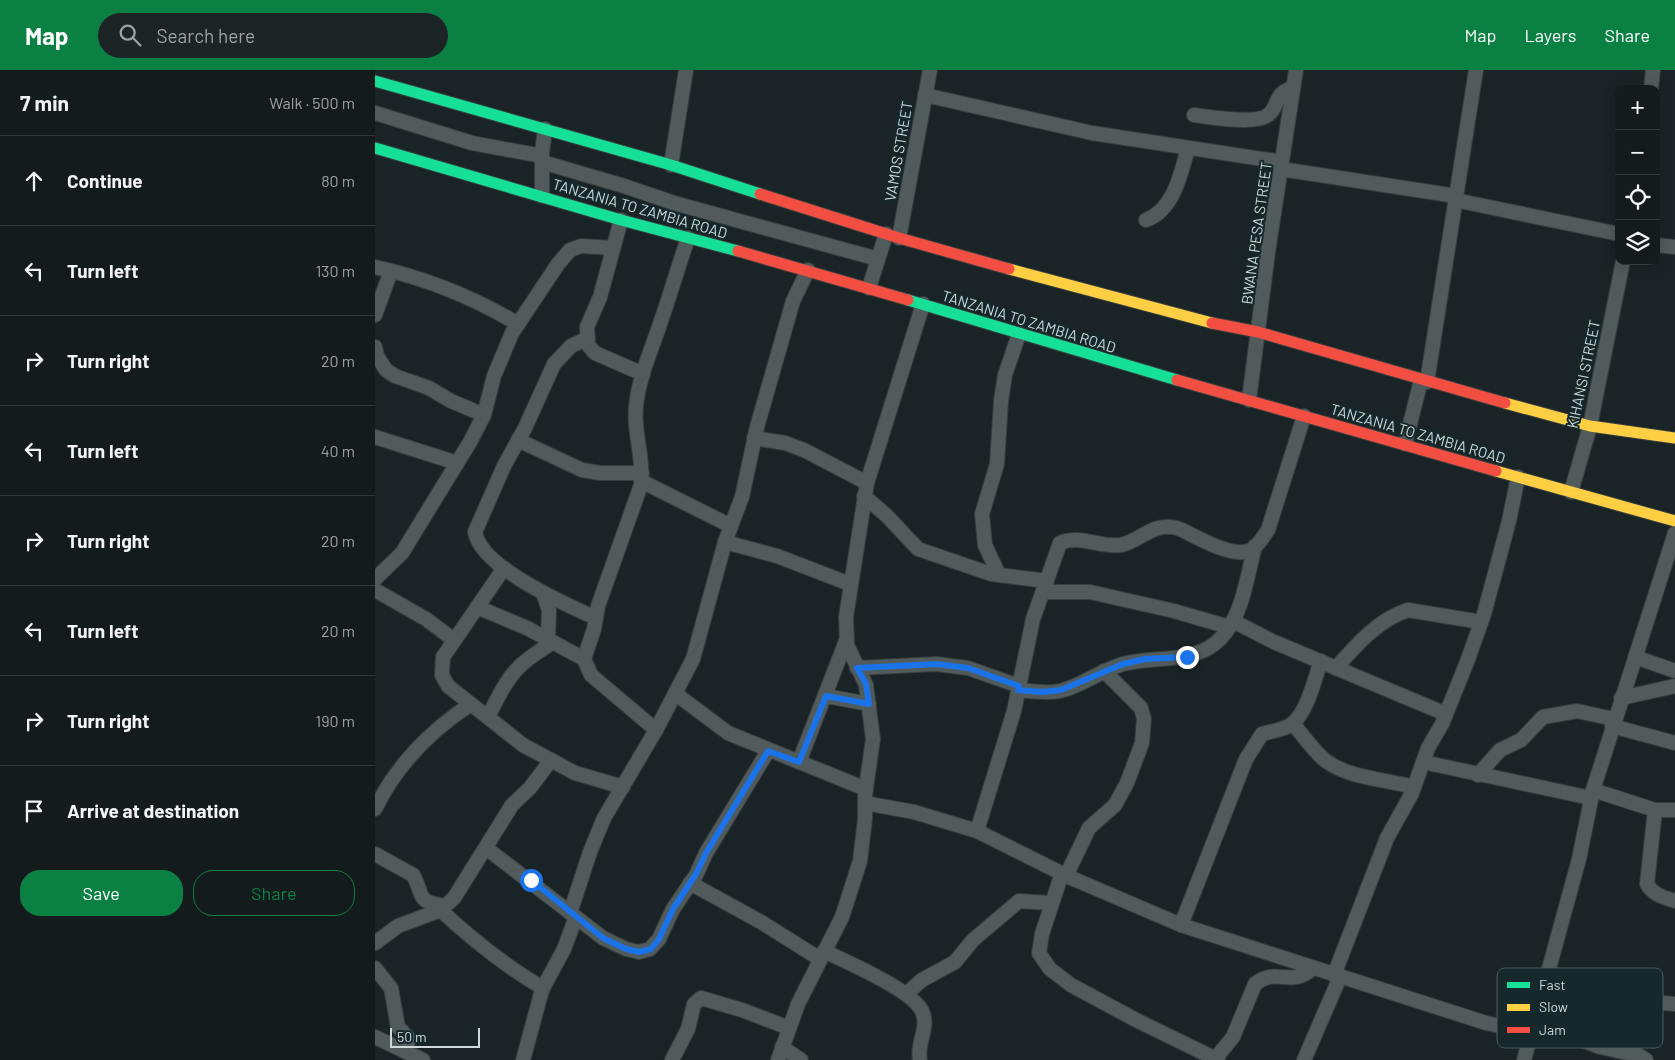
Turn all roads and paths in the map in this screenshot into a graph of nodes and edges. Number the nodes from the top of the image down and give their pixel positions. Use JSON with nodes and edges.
{"nodes":[{"id":1,"x":686,"y":70,"type":"edge"},
{"id":2,"x":930,"y":70,"type":"edge"},
{"id":3,"x":1295,"y":70,"type":"edge"},
{"id":4,"x":1477,"y":70,"type":"edge"},
{"id":5,"x":1653,"y":70,"type":"edge"},
{"id":6,"x":380,"y":78,"type":"edge"},
{"id":7,"x":1651,"y":85,"type":"edge"},
{"id":8,"x":1293,"y":88,"type":"junction"},
{"id":9,"x":925,"y":95,"type":"junction"},
{"id":10,"x":375,"y":113,"type":"edge"},
{"id":11,"x":1194,"y":116,"type":"dead end"},
{"id":12,"x":545,"y":129,"type":"junction"},
{"id":13,"x":375,"y":148,"type":"edge"},
{"id":14,"x":1188,"y":148,"type":"junction"},
{"id":15,"x":542,"y":159,"type":"junction"},
{"id":16,"x":671,"y":165,"type":"junction"},
{"id":17,"x":1282,"y":165,"type":"junction"},
{"id":18,"x":542,"y":196,"type":"junction"},
{"id":19,"x":1455,"y":198,"type":"junction"},
{"id":20,"x":621,"y":220,"type":"junction"},
{"id":21,"x":1146,"y":220,"type":"dead end"},
{"id":22,"x":1615,"y":233,"type":"edge"},
{"id":23,"x":893,"y":236,"type":"junction"},
{"id":24,"x":688,"y":238,"type":"junction"},
{"id":25,"x":1660,"y":245,"type":"edge"},
{"id":26,"x":1675,"y":247,"type":"edge"},
{"id":27,"x":613,"y":248,"type":"junction"},
{"id":28,"x":878,"y":259,"type":"junction"},
{"id":29,"x":1622,"y":265,"type":"edge"},
{"id":30,"x":375,"y":267,"type":"edge"},
{"id":31,"x":808,"y":270,"type":"junction"},
{"id":32,"x":391,"y":271,"type":"junction"},
{"id":33,"x":869,"y":288,"type":"junction"},
{"id":34,"x":923,"y":304,"type":"junction"},
{"id":35,"x":375,"y":315,"type":"edge"},
{"id":36,"x":518,"y":324,"type":"junction"},
{"id":37,"x":1258,"y":332,"type":"junction"},
{"id":38,"x":1019,"y":334,"type":"junction"},
{"id":39,"x":588,"y":338,"type":"junction"},
{"id":40,"x":375,"y":347,"type":"edge"},
{"id":41,"x":643,"y":374,"type":"junction"},
{"id":42,"x":1424,"y":381,"type":"junction"},
{"id":43,"x":1249,"y":400,"type":"junction"},
{"id":44,"x":484,"y":415,"type":"junction"},
{"id":45,"x":1304,"y":416,"type":"junction"},
{"id":46,"x":1590,"y":426,"type":"junction"},
{"id":47,"x":375,"y":437,"type":"edge"},
{"id":48,"x":755,"y":438,"type":"junction"},
{"id":49,"x":1675,"y":438,"type":"edge"},
{"id":50,"x":518,"y":440,"type":"junction"},
{"id":51,"x":1405,"y":444,"type":"junction"},
{"id":52,"x":457,"y":463,"type":"junction"},
{"id":53,"x":1518,"y":476,"type":"junction"},
{"id":54,"x":642,"y":477,"type":"junction"},
{"id":55,"x":866,"y":490,"type":"junction"},
{"id":56,"x":1571,"y":492,"type":"junction"},
{"id":57,"x":1675,"y":521,"type":"edge"},
{"id":58,"x":731,"y":526,"type":"junction"},
{"id":59,"x":1675,"y":533,"type":"edge"},
{"id":60,"x":725,"y":542,"type":"junction"},
{"id":61,"x":1255,"y":546,"type":"junction"},
{"id":62,"x":504,"y":568,"type":"junction"},
{"id":63,"x":1669,"y":570,"type":"edge"},
{"id":64,"x":378,"y":574,"type":"edge"},
{"id":65,"x":999,"y":575,"type":"junction"},
{"id":66,"x":850,"y":584,"type":"junction"},
{"id":67,"x":1045,"y":587,"type":"junction"},
{"id":68,"x":375,"y":590,"type":"edge"},
{"id":69,"x":543,"y":593,"type":"junction"},
{"id":70,"x":477,"y":607,"type":"junction"},
{"id":71,"x":596,"y":618,"type":"junction"},
{"id":72,"x":1481,"y":622,"type":"junction"},
{"id":73,"x":1231,"y":624,"type":"junction"},
{"id":74,"x":454,"y":640,"type":"junction"},
{"id":75,"x":550,"y":640,"type":"junction"},
{"id":76,"x":846,"y":641,"type":"junction"},
{"id":77,"x":1635,"y":657,"type":"junction"},
{"id":78,"x":584,"y":659,"type":"junction"},
{"id":79,"x":1321,"y":661,"type":"junction"},
{"id":80,"x":857,"y":668,"type":"junction"},
{"id":81,"x":1336,"y":668,"type":"junction"},
{"id":82,"x":1104,"y":671,"type":"junction"},
{"id":83,"x":1675,"y":671,"type":"edge"},
{"id":84,"x":1675,"y":686,"type":"edge"},
{"id":85,"x":1018,"y":688,"type":"junction"},
{"id":86,"x":676,"y":694,"type":"junction"},
{"id":87,"x":826,"y":696,"type":"junction"},
{"id":88,"x":1621,"y":698,"type":"junction"},
{"id":89,"x":471,"y":704,"type":"junction"},
{"id":90,"x":869,"y":704,"type":"junction"},
{"id":91,"x":1446,"y":714,"type":"junction"},
{"id":92,"x":488,"y":717,"type":"junction"},
{"id":93,"x":1613,"y":723,"type":"junction"},
{"id":94,"x":1293,"y":724,"type":"junction"},
{"id":95,"x":656,"y":730,"type":"junction"},
{"id":96,"x":1675,"y":743,"type":"edge"},
{"id":97,"x":768,"y":751,"type":"junction"},
{"id":98,"x":551,"y":760,"type":"junction"},
{"id":99,"x":799,"y":762,"type":"junction"},
{"id":100,"x":1423,"y":762,"type":"junction"},
{"id":101,"x":1478,"y":774,"type":"junction"},
{"id":102,"x":623,"y":787,"type":"junction"},
{"id":103,"x":1414,"y":787,"type":"junction"},
{"id":104,"x":1592,"y":794,"type":"junction"},
{"id":105,"x":866,"y":796,"type":"junction"},
{"id":106,"x":375,"y":809,"type":"edge"},
{"id":107,"x":1655,"y":810,"type":"junction"},
{"id":108,"x":1675,"y":810,"type":"edge"},
{"id":109,"x":977,"y":831,"type":"junction"},
{"id":110,"x":486,"y":848,"type":"junction"},
{"id":111,"x":375,"y":854,"type":"edge"},
{"id":112,"x":1064,"y":874,"type":"junction"},
{"id":113,"x":690,"y":883,"type":"junction"},
{"id":114,"x":1675,"y":901,"type":"edge"},
{"id":115,"x":1051,"y":903,"type":"junction"},
{"id":116,"x":438,"y":907,"type":"junction"},
{"id":117,"x":573,"y":915,"type":"junction"},
{"id":118,"x":1181,"y":925,"type":"junction"},
{"id":119,"x":375,"y":943,"type":"edge"},
{"id":120,"x":822,"y":955,"type":"junction"},
{"id":121,"x":375,"y":968,"type":"edge"},
{"id":122,"x":1313,"y":968,"type":"junction"},
{"id":123,"x":1550,"y":968,"type":"edge"},
{"id":124,"x":1337,"y":976,"type":"junction"},
{"id":125,"x":543,"y":988,"type":"junction"},
{"id":126,"x":906,"y":994,"type":"junction"},
{"id":127,"x":1497,"y":1023,"type":"edge"},
{"id":128,"x":789,"y":1028,"type":"junction"},
{"id":129,"x":375,"y":1037,"type":"edge"},
{"id":130,"x":1528,"y":1048,"type":"edge"},
{"id":131,"x":1604,"y":1048,"type":"edge"},
{"id":132,"x":1619,"y":1048,"type":"edge"},
{"id":133,"x":405,"y":1051,"type":"junction"},
{"id":134,"x":1618,"y":1051,"type":"junction"},
{"id":135,"x":780,"y":1053,"type":"edge"},
{"id":136,"x":1217,"y":1059,"type":"edge"},
{"id":137,"x":423,"y":1060,"type":"edge"},
{"id":138,"x":523,"y":1060,"type":"edge"},
{"id":139,"x":672,"y":1060,"type":"edge"},
{"id":140,"x":801,"y":1060,"type":"edge"},
{"id":141,"x":920,"y":1060,"type":"edge"},
{"id":142,"x":1304,"y":1060,"type":"edge"},
{"id":143,"x":1524,"y":1060,"type":"edge"},
{"id":144,"x":1646,"y":1060,"type":"edge"}],
"edges":[{"from":1,"to":16,"type":"street"},
{"from":2,"to":9,"type":"street","name":"VAMOS STREET"},
{"from":3,"to":8,"type":"street","name":"BWANA PESA STREET"},
{"from":4,"to":19,"type":"street"},
{"from":5,"to":7,"type":"street"},
{"from":6,"to":12,"type":"main road"},
{"from":8,"to":11,"type":"street"},
{"from":8,"to":17,"type":"street","name":"BWANA PESA STREET"},
{"from":9,"to":14,"type":"street"},
{"from":9,"to":23,"type":"street","name":"VAMOS STREET"},
{"from":10,"to":15,"type":"street"},
{"from":12,"to":15,"type":"street"},
{"from":12,"to":16,"type":"main road"},
{"from":13,"to":18,"type":"main road","name":"TANZANIA TO ZAMBIA ROAD"},
{"from":14,"to":17,"type":"street"},
{"from":14,"to":21,"type":"street"},
{"from":15,"to":18,"type":"street"},
{"from":15,"to":28,"type":"street"},
{"from":16,"to":23,"type":"main road"},
{"from":17,"to":19,"type":"street"},
{"from":17,"to":37,"type":"street","name":"BWANA PESA STREET"},
{"from":18,"to":20,"type":"main road","name":"TANZANIA TO ZAMBIA ROAD"},
{"from":19,"to":22,"type":"street"},
{"from":19,"to":42,"type":"street"},
{"from":20,"to":24,"type":"main road","name":"TANZANIA TO ZAMBIA ROAD"},
{"from":20,"to":27,"type":"street"},
{"from":23,"to":28,"type":"street","name":"VAMOS STREET"},
{"from":23,"to":37,"type":"main road"},
{"from":24,"to":31,"type":"main road","name":"TANZANIA TO ZAMBIA ROAD"},
{"from":24,"to":41,"type":"street"},
{"from":25,"to":26,"type":"street"},
{"from":27,"to":36,"type":"street"},
{"from":27,"to":39,"type":"street"},
{"from":28,"to":33,"type":"street","name":"VAMOS STREET"},
{"from":29,"to":46,"type":"street","name":"KIHANSI STREET"},
{"from":30,"to":32,"type":"street"},
{"from":31,"to":33,"type":"main road","name":"TANZANIA TO ZAMBIA ROAD"},
{"from":31,"to":48,"type":"street"},
{"from":32,"to":35,"type":"street"},
{"from":32,"to":36,"type":"street"},
{"from":33,"to":34,"type":"main road","name":"TANZANIA TO ZAMBIA ROAD"},
{"from":34,"to":38,"type":"main road","name":"TANZANIA TO ZAMBIA ROAD"},
{"from":34,"to":55,"type":"street"},
{"from":36,"to":44,"type":"street"},
{"from":37,"to":42,"type":"main road"},
{"from":37,"to":43,"type":"street","name":"BWANA PESA STREET"},
{"from":38,"to":43,"type":"main road","name":"TANZANIA TO ZAMBIA ROAD"},
{"from":38,"to":65,"type":"street"},
{"from":39,"to":41,"type":"street"},
{"from":39,"to":50,"type":"street"},
{"from":40,"to":44,"type":"street"},
{"from":41,"to":54,"type":"street"},
{"from":42,"to":46,"type":"main road"},
{"from":42,"to":51,"type":"street"},
{"from":43,"to":45,"type":"main road","name":"TANZANIA TO ZAMBIA ROAD"},
{"from":44,"to":52,"type":"street"},
{"from":45,"to":51,"type":"main road","name":"TANZANIA TO ZAMBIA ROAD"},
{"from":45,"to":61,"type":"street"},
{"from":46,"to":49,"type":"main road"},
{"from":46,"to":56,"type":"street","name":"KIHANSI STREET"},
{"from":47,"to":52,"type":"street"},
{"from":48,"to":55,"type":"street"},
{"from":48,"to":58,"type":"street"},
{"from":50,"to":54,"type":"street"},
{"from":50,"to":62,"type":"street"},
{"from":51,"to":53,"type":"main road","name":"TANZANIA TO ZAMBIA ROAD"},
{"from":52,"to":64,"type":"street"},
{"from":53,"to":56,"type":"main road","name":"TANZANIA TO ZAMBIA ROAD"},
{"from":53,"to":72,"type":"street"},
{"from":54,"to":58,"type":"street"},
{"from":54,"to":71,"type":"street"},
{"from":55,"to":65,"type":"street"},
{"from":55,"to":66,"type":"street"},
{"from":56,"to":57,"type":"main road","name":"TANZANIA TO ZAMBIA ROAD"},
{"from":58,"to":60,"type":"street"},
{"from":59,"to":63,"type":"street"},
{"from":60,"to":66,"type":"street"},
{"from":60,"to":86,"type":"street"},
{"from":61,"to":67,"type":"street"},
{"from":61,"to":73,"type":"street"},
{"from":62,"to":69,"type":"street"},
{"from":62,"to":70,"type":"street"},
{"from":63,"to":77,"type":"street"},
{"from":65,"to":67,"type":"street"},
{"from":66,"to":76,"type":"street"},
{"from":67,"to":73,"type":"street"},
{"from":67,"to":85,"type":"street"},
{"from":68,"to":74,"type":"street"},
{"from":69,"to":71,"type":"street"},
{"from":69,"to":75,"type":"street"},
{"from":70,"to":74,"type":"street"},
{"from":70,"to":75,"type":"street"},
{"from":71,"to":78,"type":"street"},
{"from":72,"to":81,"type":"street"},
{"from":72,"to":91,"type":"street"},
{"from":73,"to":79,"type":"street"},
{"from":73,"to":82,"type":"street"},
{"from":74,"to":89,"type":"street"},
{"from":75,"to":78,"type":"street"},
{"from":75,"to":92,"type":"street"},
{"from":76,"to":80,"type":"street"},
{"from":76,"to":87,"type":"street"},
{"from":77,"to":83,"type":"street"},
{"from":77,"to":88,"type":"street"},
{"from":78,"to":95,"type":"street"},
{"from":79,"to":81,"type":"street"},
{"from":79,"to":94,"type":"street"},
{"from":80,"to":85,"type":"street"},
{"from":80,"to":90,"type":"street"},
{"from":81,"to":91,"type":"street"},
{"from":82,"to":85,"type":"street"},
{"from":82,"to":112,"type":"street"},
{"from":84,"to":88,"type":"street"},
{"from":85,"to":109,"type":"street"},
{"from":86,"to":95,"type":"street"},
{"from":86,"to":97,"type":"street"},
{"from":87,"to":90,"type":"street"},
{"from":87,"to":99,"type":"street"},
{"from":88,"to":93,"type":"street"},
{"from":89,"to":92,"type":"street"},
{"from":89,"to":106,"type":"street"},
{"from":90,"to":105,"type":"street"},
{"from":91,"to":100,"type":"street"},
{"from":92,"to":98,"type":"street"},
{"from":93,"to":96,"type":"street"},
{"from":93,"to":101,"type":"street"},
{"from":93,"to":104,"type":"street"},
{"from":94,"to":103,"type":"street"},
{"from":94,"to":118,"type":"street"},
{"from":95,"to":102,"type":"street"},
{"from":97,"to":99,"type":"street"},
{"from":97,"to":113,"type":"street"},
{"from":98,"to":102,"type":"street"},
{"from":98,"to":110,"type":"street"},
{"from":99,"to":105,"type":"street"},
{"from":100,"to":101,"type":"street"},
{"from":100,"to":103,"type":"street"},
{"from":101,"to":104,"type":"street"},
{"from":102,"to":117,"type":"street"},
{"from":103,"to":124,"type":"street"},
{"from":104,"to":107,"type":"street"},
{"from":104,"to":123,"type":"street"},
{"from":105,"to":109,"type":"street"},
{"from":105,"to":120,"type":"street"},
{"from":107,"to":108,"type":"street"},
{"from":107,"to":114,"type":"street"},
{"from":109,"to":112,"type":"street"},
{"from":110,"to":116,"type":"street"},
{"from":110,"to":117,"type":"street"},
{"from":111,"to":116,"type":"street"},
{"from":112,"to":115,"type":"street"},
{"from":112,"to":118,"type":"street"},
{"from":113,"to":117,"type":"street"},
{"from":113,"to":120,"type":"street"},
{"from":115,"to":126,"type":"street"},
{"from":115,"to":136,"type":"street"},
{"from":116,"to":119,"type":"street"},
{"from":116,"to":125,"type":"street"},
{"from":117,"to":125,"type":"street"},
{"from":118,"to":122,"type":"street"},
{"from":120,"to":126,"type":"street"},
{"from":120,"to":128,"type":"street"},
{"from":121,"to":133,"type":"street"},
{"from":122,"to":124,"type":"street"},
{"from":122,"to":136,"type":"street"},
{"from":124,"to":127,"type":"street"},
{"from":124,"to":142,"type":"street"},
{"from":125,"to":138,"type":"street"},
{"from":126,"to":141,"type":"street"},
{"from":128,"to":135,"type":"street"},
{"from":128,"to":139,"type":"street"},
{"from":129,"to":133,"type":"street"},
{"from":130,"to":143,"type":"street"},
{"from":131,"to":134,"type":"street"},
{"from":132,"to":134,"type":"street"},
{"from":133,"to":137,"type":"street"},
{"from":134,"to":144,"type":"street"},
{"from":135,"to":140,"type":"street"}]}
